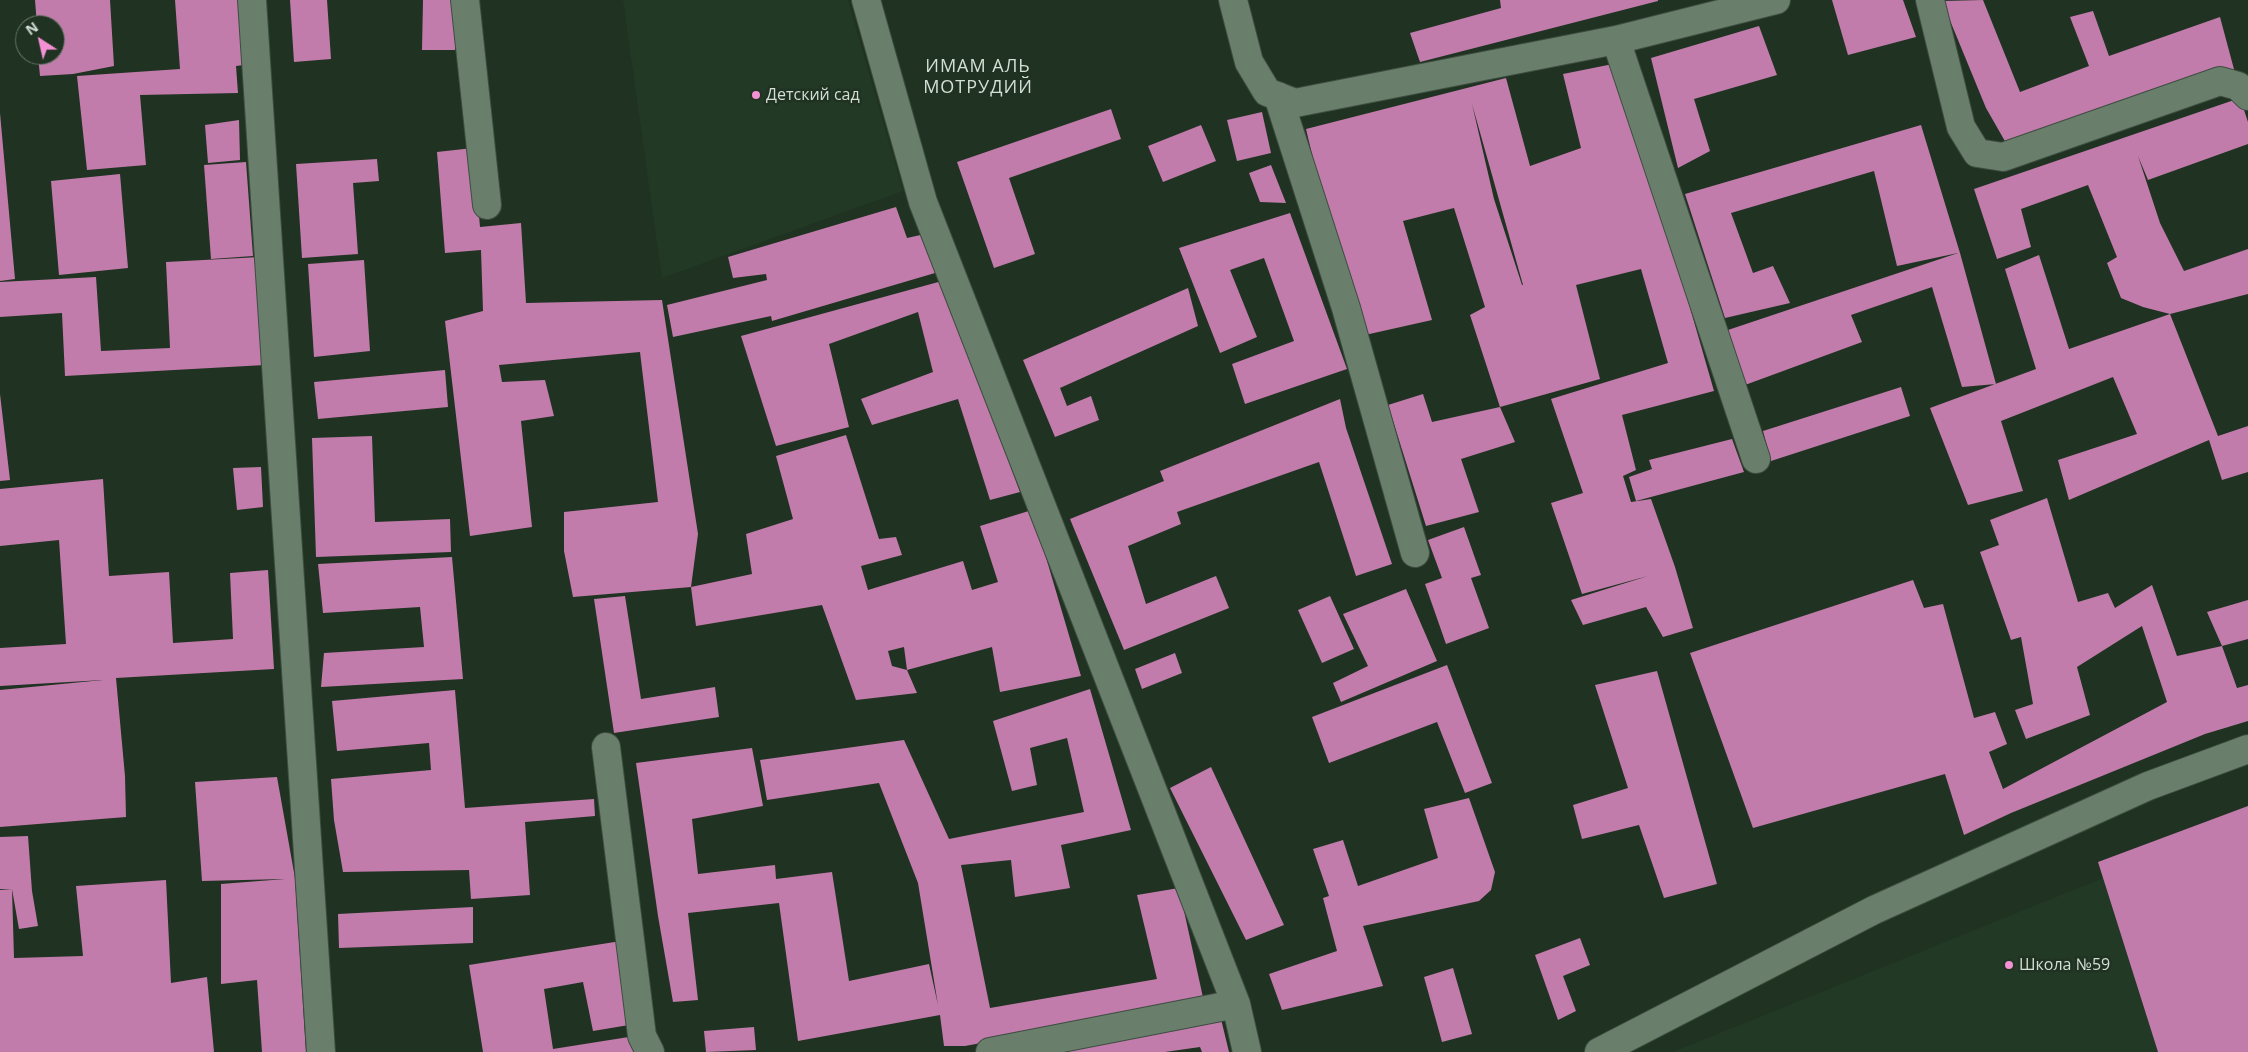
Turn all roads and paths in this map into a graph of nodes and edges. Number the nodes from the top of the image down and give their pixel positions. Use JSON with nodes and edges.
{"nodes":[{"id":1,"x":252,"y":0,"type":"edge"},
{"id":2,"x":465,"y":0,"type":"edge"},
{"id":3,"x":866,"y":0,"type":"edge"},
{"id":4,"x":1233,"y":0,"type":"edge"},
{"id":5,"x":1776,"y":0,"type":"edge"},
{"id":6,"x":1930,"y":0,"type":"edge"},
{"id":7,"x":1616,"y":40,"type":"junction"},
{"id":8,"x":1278,"y":96,"type":"junction"},
{"id":9,"x":2248,"y":96,"type":"edge"},
{"id":10,"x":487,"y":204,"type":"dead end"},
{"id":11,"x":1756,"y":459,"type":"dead end"},
{"id":12,"x":1415,"y":553,"type":"dead end"},
{"id":13,"x":606,"y":747,"type":"dead end"},
{"id":14,"x":2248,"y":749,"type":"edge"},
{"id":15,"x":1236,"y":1004,"type":"junction"},
{"id":16,"x":321,"y":1052,"type":"edge"},
{"id":17,"x":650,"y":1052,"type":"edge"},
{"id":18,"x":990,"y":1052,"type":"edge"},
{"id":19,"x":1247,"y":1052,"type":"edge"},
{"id":20,"x":1599,"y":1052,"type":"edge"}],
"edges":[{"from":1,"to":16,"type":"street"},
{"from":2,"to":10,"type":"street"},
{"from":3,"to":15,"type":"street"},
{"from":4,"to":8,"type":"street"},
{"from":5,"to":7,"type":"street"},
{"from":6,"to":9,"type":"street"},
{"from":7,"to":8,"type":"street"},
{"from":7,"to":11,"type":"street"},
{"from":8,"to":12,"type":"street"},
{"from":13,"to":17,"type":"street"},
{"from":14,"to":20,"type":"street"},
{"from":15,"to":18,"type":"street"},
{"from":15,"to":19,"type":"street"}]}
